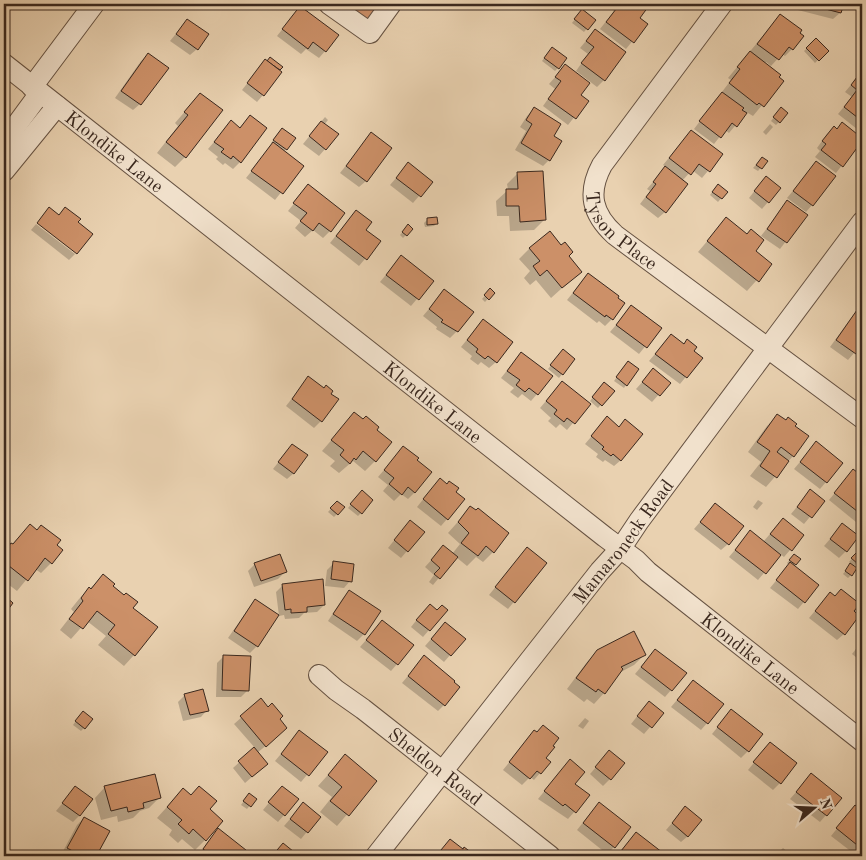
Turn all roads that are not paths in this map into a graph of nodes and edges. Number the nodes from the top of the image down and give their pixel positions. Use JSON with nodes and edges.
{"nodes":[{"id":1,"x":94,"y":4,"type":"edge"},
{"id":2,"x":329,"y":4,"type":"edge"},
{"id":3,"x":391,"y":4,"type":"edge"},
{"id":4,"x":722,"y":4,"type":"edge"},
{"id":5,"x":4,"y":64,"type":"edge"},
{"id":6,"x":36,"y":90,"type":"junction"},
{"id":7,"x":57,"y":106,"type":"junction"},
{"id":8,"x":4,"y":142,"type":"edge"},
{"id":9,"x":4,"y":171,"type":"edge"},
{"id":10,"x":862,"y":222,"type":"edge"},
{"id":11,"x":768,"y":349,"type":"junction"},
{"id":12,"x":862,"y":418,"type":"edge"},
{"id":13,"x":621,"y":548,"type":"junction"},
{"id":14,"x":319,"y":675,"type":"dead end"},
{"id":15,"x":862,"y":740,"type":"edge"},
{"id":16,"x":443,"y":772,"type":"junction"},
{"id":17,"x":376,"y":856,"type":"edge"},
{"id":18,"x":550,"y":856,"type":"edge"}],
"edges":[{"from":1,"to":6,"type":"street"},
{"from":2,"to":3,"type":"street"},
{"from":4,"to":11,"type":"street","name":"Tyson Place"},
{"from":5,"to":6,"type":"street","name":"Klondike Lane"},
{"from":6,"to":7,"type":"street","name":"Klondike Lane"},
{"from":6,"to":8,"type":"street"},
{"from":7,"to":9,"type":"street"},
{"from":7,"to":13,"type":"street","name":"Klondike Lane"},
{"from":10,"to":11,"type":"street","name":"Mamaroneck Road"},
{"from":11,"to":12,"type":"street","name":"Tyson Place"},
{"from":11,"to":13,"type":"street","name":"Mamaroneck Road"},
{"from":13,"to":15,"type":"street","name":"Klondike Lane"},
{"from":13,"to":16,"type":"street","name":"Mamaroneck Road"},
{"from":14,"to":16,"type":"street","name":"Sheldon Road"},
{"from":16,"to":17,"type":"street","name":"Mamaroneck Road"},
{"from":16,"to":18,"type":"street","name":"Sheldon Road"}]}
